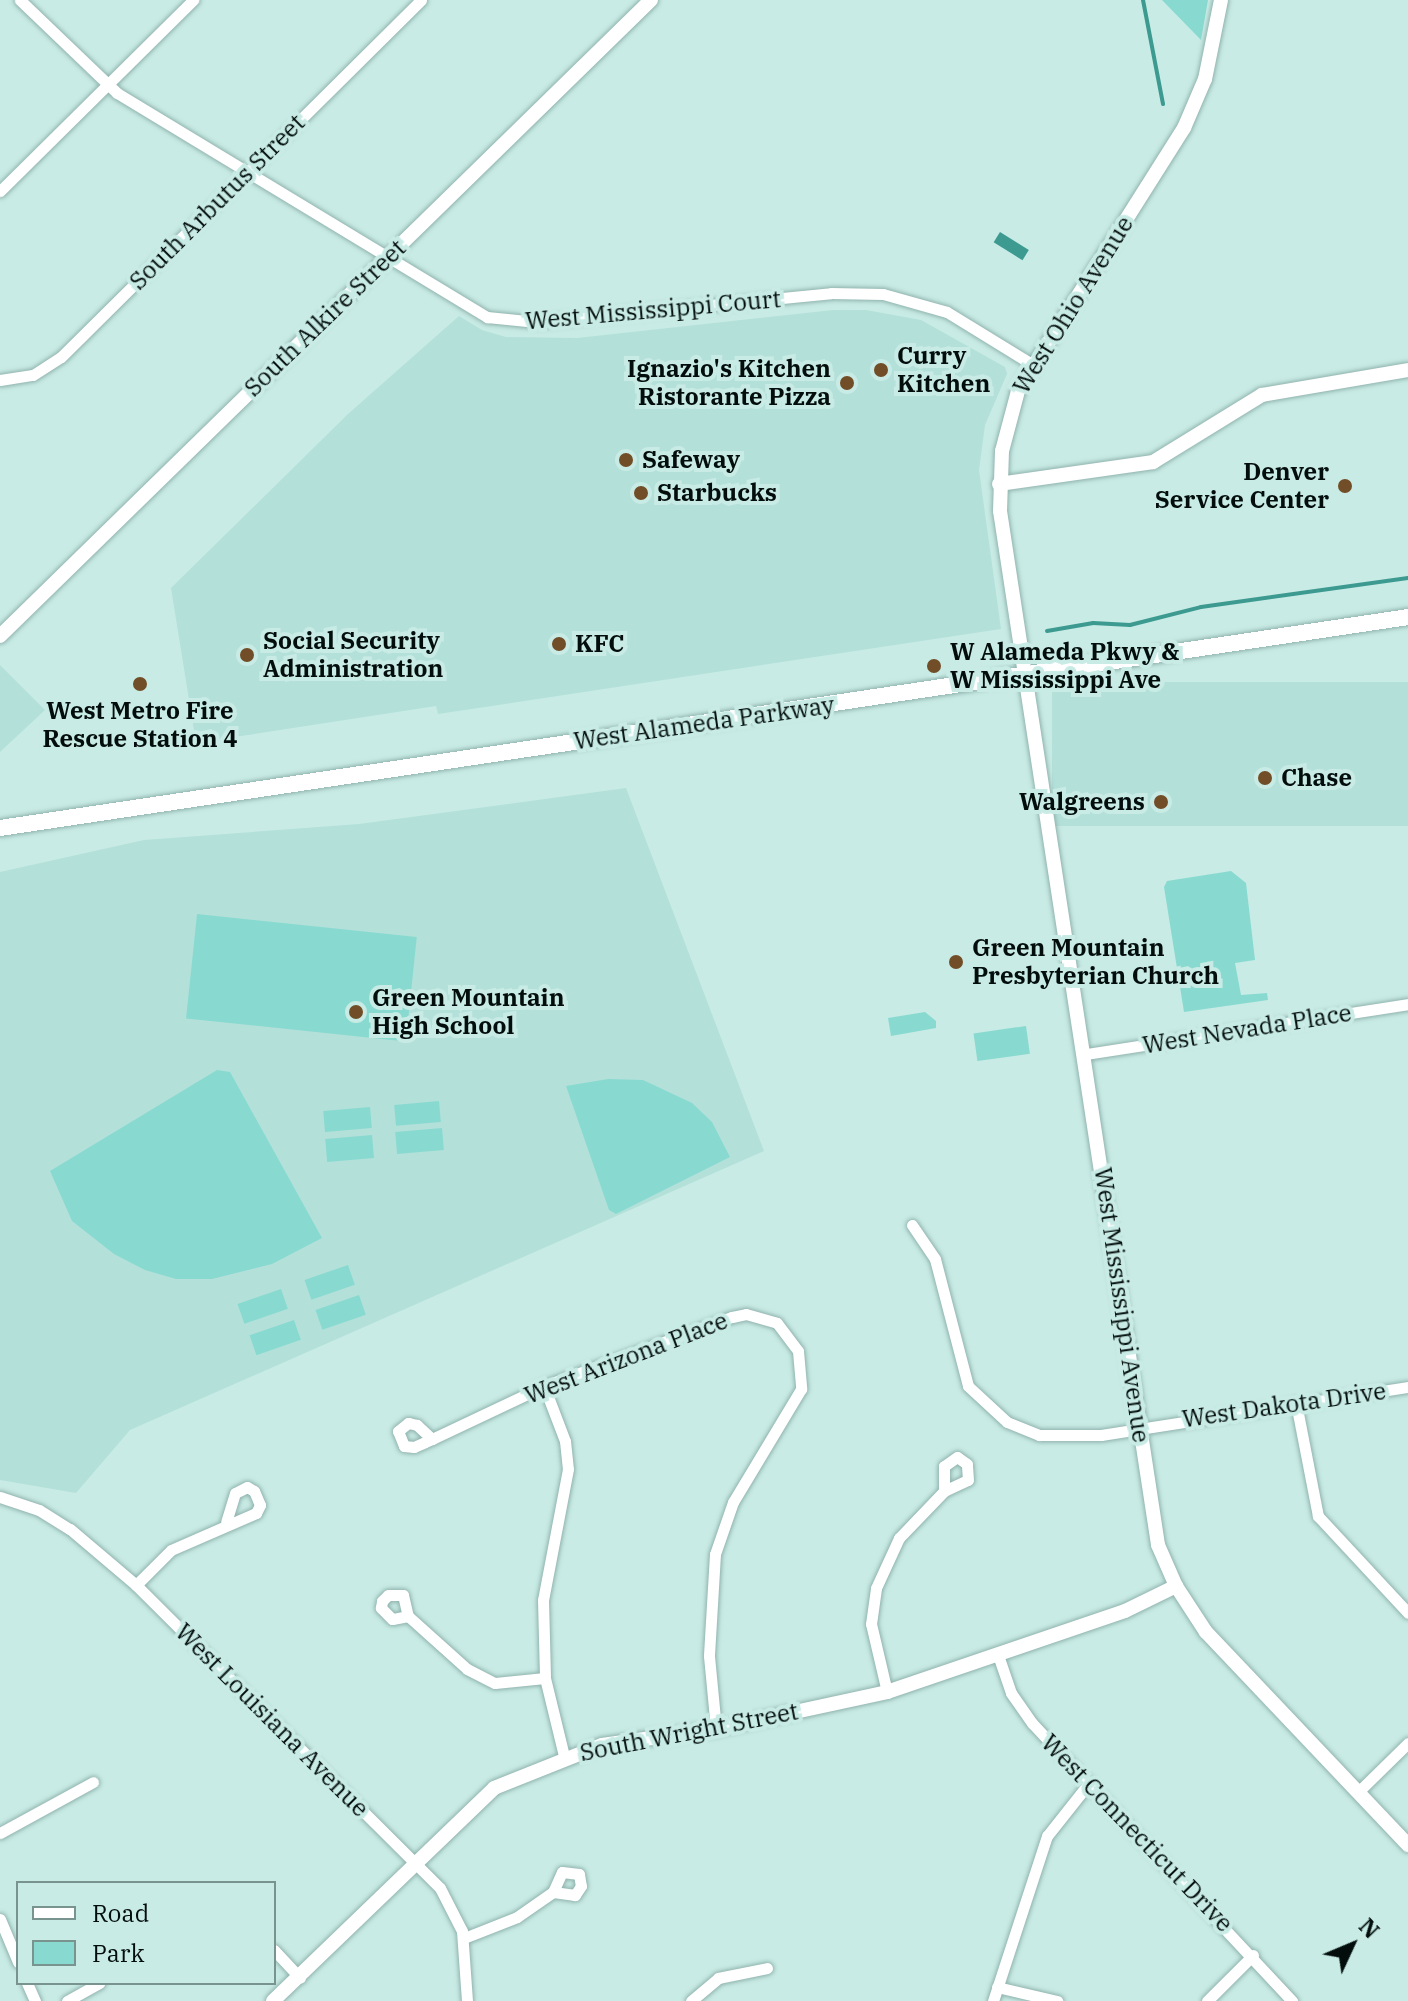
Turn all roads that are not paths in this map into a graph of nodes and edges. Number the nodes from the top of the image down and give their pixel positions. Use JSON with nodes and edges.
{"nodes":[{"id":1,"x":20,"y":0,"type":"edge"},
{"id":2,"x":193,"y":0,"type":"edge"},
{"id":3,"x":421,"y":0,"type":"edge"},
{"id":4,"x":651,"y":0,"type":"edge"},
{"id":5,"x":1221,"y":0,"type":"edge"},
{"id":6,"x":107,"y":85,"type":"junction"},
{"id":7,"x":247,"y":172,"type":"junction"},
{"id":8,"x":0,"y":191,"type":"edge"},
{"id":9,"x":388,"y":257,"type":"junction"},
{"id":10,"x":1033,"y":365,"type":"junction"},
{"id":11,"x":1408,"y":370,"type":"edge"},
{"id":12,"x":0,"y":380,"type":"edge"},
{"id":13,"x":999,"y":484,"type":"junction"},
{"id":14,"x":1408,"y":617,"type":"edge"},
{"id":15,"x":0,"y":636,"type":"edge"},
{"id":16,"x":1027,"y":676,"type":"junction"},
{"id":17,"x":0,"y":828,"type":"edge"},
{"id":18,"x":1408,"y":1004,"type":"edge"},
{"id":19,"x":1086,"y":1054,"type":"junction"},
{"id":20,"x":912,"y":1225,"type":"dead end"},
{"id":21,"x":544,"y":1386,"type":"junction"},
{"id":22,"x":1408,"y":1387,"type":"edge"},
{"id":23,"x":1296,"y":1403,"type":"junction"},
{"id":24,"x":1139,"y":1426,"type":"junction"},
{"id":25,"x":432,"y":1439,"type":"dead end"},
{"id":26,"x":944,"y":1491,"type":"dead end"},
{"id":27,"x":0,"y":1497,"type":"edge"},
{"id":28,"x":226,"y":1522,"type":"dead end"},
{"id":29,"x":136,"y":1585,"type":"junction"},
{"id":30,"x":1176,"y":1586,"type":"junction"},
{"id":31,"x":1408,"y":1613,"type":"edge"},
{"id":32,"x":408,"y":1616,"type":"dead end"},
{"id":33,"x":998,"y":1655,"type":"junction"},
{"id":34,"x":545,"y":1678,"type":"junction"},
{"id":35,"x":887,"y":1692,"type":"junction"},
{"id":36,"x":716,"y":1729,"type":"junction"},
{"id":37,"x":1408,"y":1743,"type":"edge"},
{"id":38,"x":564,"y":1756,"type":"junction"},
{"id":39,"x":93,"y":1782,"type":"dead end"},
{"id":40,"x":1089,"y":1783,"type":"junction"},
{"id":41,"x":1358,"y":1792,"type":"junction"},
{"id":42,"x":0,"y":1833,"type":"edge"},
{"id":43,"x":1408,"y":1845,"type":"edge"},
{"id":44,"x":416,"y":1864,"type":"junction"},
{"id":45,"x":553,"y":1892,"type":"dead end"},
{"id":46,"x":0,"y":1919,"type":"edge"},
{"id":47,"x":464,"y":1938,"type":"junction"},
{"id":48,"x":276,"y":1952,"type":"edge"},
{"id":49,"x":1253,"y":1955,"type":"junction"},
{"id":50,"x":16,"y":1957,"type":"edge"},
{"id":51,"x":767,"y":1968,"type":"dead end"},
{"id":52,"x":300,"y":1978,"type":"junction"},
{"id":53,"x":95,"y":1985,"type":"edge"},
{"id":54,"x":997,"y":1987,"type":"junction"},
{"id":55,"x":67,"y":2001,"type":"edge"},
{"id":56,"x":273,"y":2001,"type":"edge"},
{"id":57,"x":467,"y":2001,"type":"edge"},
{"id":58,"x":691,"y":2001,"type":"edge"},
{"id":59,"x":993,"y":2001,"type":"edge"},
{"id":60,"x":1057,"y":2001,"type":"edge"},
{"id":61,"x":1207,"y":2001,"type":"edge"},
{"id":62,"x":1292,"y":2001,"type":"edge"}],
"edges":[{"from":1,"to":6,"type":"street","name":"West Mississippi Court"},
{"from":2,"to":6,"type":"street"},
{"from":3,"to":7,"type":"street","name":"South Arbutus Street"},
{"from":4,"to":9,"type":"street","name":"South Alkire Street"},
{"from":5,"to":10,"type":"street","name":"West Ohio Avenue"},
{"from":6,"to":7,"type":"street","name":"West Mississippi Court"},
{"from":6,"to":8,"type":"street"},
{"from":7,"to":9,"type":"street","name":"West Mississippi Court"},
{"from":7,"to":12,"type":"street","name":"South Arbutus Street"},
{"from":9,"to":10,"type":"street","name":"West Mississippi Court"},
{"from":9,"to":15,"type":"street","name":"South Alkire Street"},
{"from":10,"to":13,"type":"street","name":"West Ohio Avenue"},
{"from":11,"to":13,"type":"street"},
{"from":13,"to":16,"type":"street","name":"West Ohio Avenue"},
{"from":14,"to":16,"type":"main road","name":"West Alameda Parkway"},
{"from":16,"to":17,"type":"main road","name":"West Alameda Parkway"},
{"from":16,"to":19,"type":"street","name":"West Mississippi Avenue"},
{"from":18,"to":19,"type":"street","name":"West Nevada Place"},
{"from":19,"to":24,"type":"street","name":"West Mississippi Avenue"},
{"from":20,"to":24,"type":"street","name":"West Dakota Drive"},
{"from":21,"to":25,"type":"street","name":"West Arizona Place"},
{"from":21,"to":34,"type":"street"},
{"from":21,"to":36,"type":"street","name":"West Arizona Place"},
{"from":22,"to":23,"type":"street","name":"West Dakota Drive"},
{"from":23,"to":24,"type":"street","name":"West Dakota Drive"},
{"from":23,"to":31,"type":"street"},
{"from":24,"to":30,"type":"street","name":"West Mississippi Avenue"},
{"from":26,"to":35,"type":"street"},
{"from":27,"to":29,"type":"street","name":"West Louisiana Avenue"},
{"from":28,"to":29,"type":"street"},
{"from":29,"to":44,"type":"street","name":"West Louisiana Avenue"},
{"from":30,"to":33,"type":"street","name":"South Wright Street"},
{"from":30,"to":41,"type":"street","name":"West Mississippi Avenue"},
{"from":32,"to":34,"type":"street"},
{"from":33,"to":35,"type":"street","name":"South Wright Street"},
{"from":33,"to":40,"type":"street","name":"West Connecticut Drive"},
{"from":34,"to":38,"type":"street"},
{"from":35,"to":36,"type":"street","name":"South Wright Street"},
{"from":36,"to":38,"type":"street","name":"South Wright Street"},
{"from":37,"to":41,"type":"street"},
{"from":38,"to":44,"type":"street","name":"South Wright Street"},
{"from":39,"to":42,"type":"street"},
{"from":40,"to":49,"type":"street","name":"West Connecticut Drive"},
{"from":40,"to":54,"type":"street"},
{"from":41,"to":43,"type":"street","name":"West Mississippi Avenue"},
{"from":44,"to":47,"type":"street","name":"West Louisiana Avenue"},
{"from":44,"to":52,"type":"street","name":"South Wright Street"},
{"from":45,"to":47,"type":"street"},
{"from":46,"to":50,"type":"street"},
{"from":47,"to":57,"type":"street","name":"West Louisiana Avenue"},
{"from":48,"to":52,"type":"street"},
{"from":49,"to":61,"type":"street"},
{"from":49,"to":62,"type":"street","name":"West Connecticut Drive"},
{"from":51,"to":58,"type":"street"},
{"from":52,"to":56,"type":"street","name":"South Wright Street"},
{"from":53,"to":55,"type":"street"},
{"from":54,"to":59,"type":"street"},
{"from":54,"to":60,"type":"street"}]}
